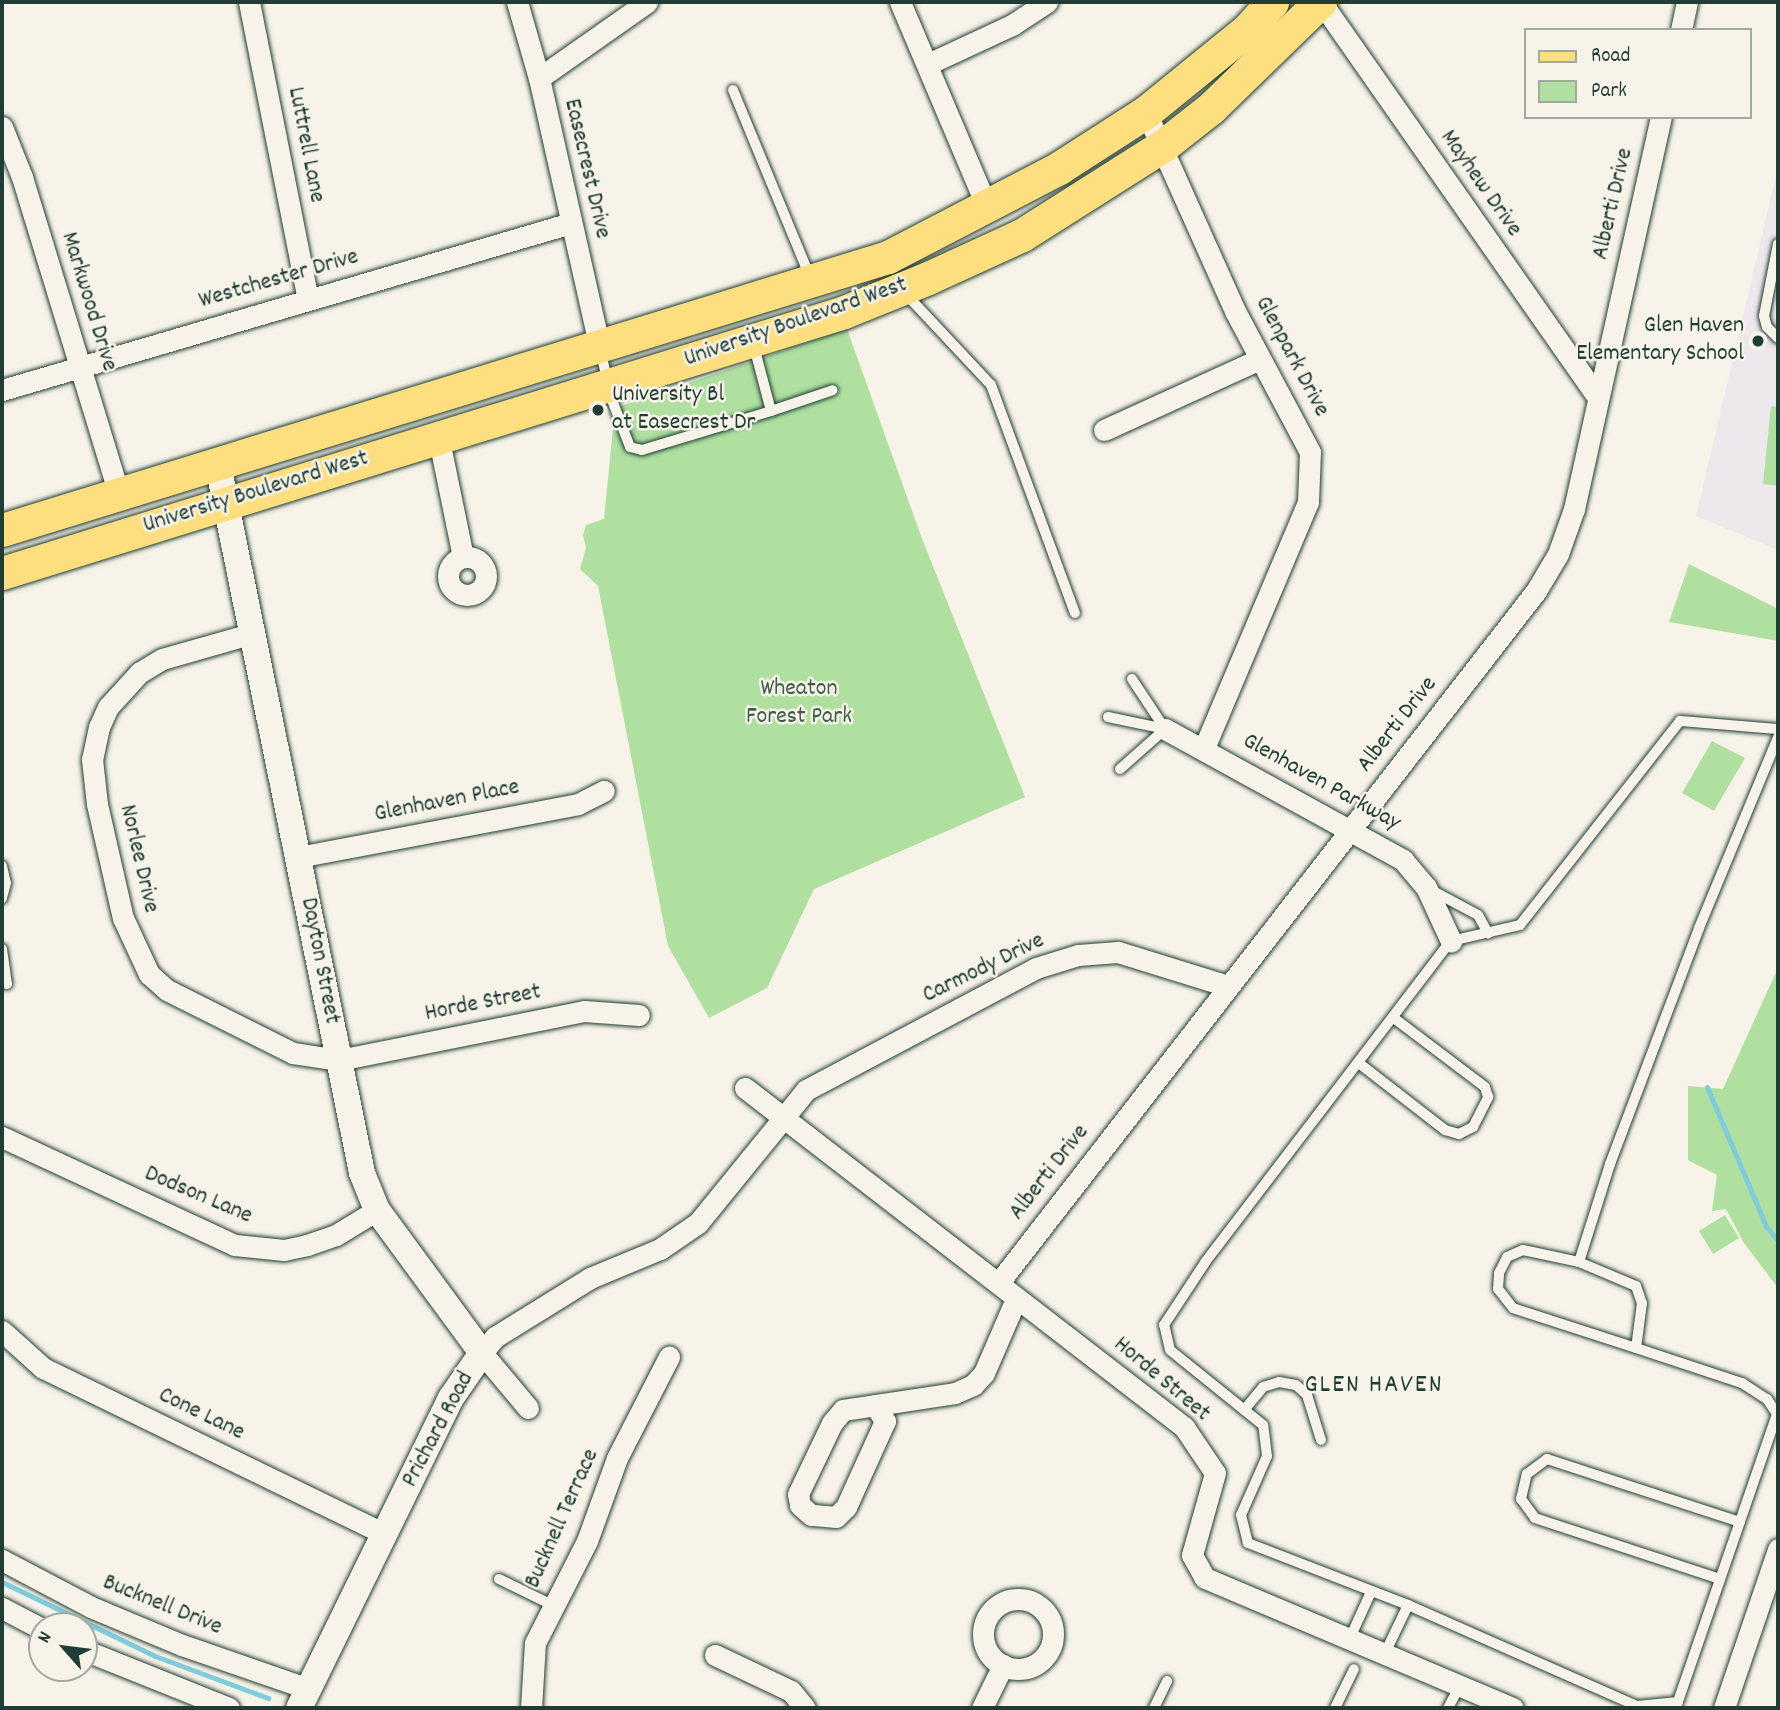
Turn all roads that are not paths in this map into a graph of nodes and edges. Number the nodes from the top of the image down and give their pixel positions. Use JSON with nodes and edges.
{"nodes":[{"id":1,"x":249,"y":2,"type":"edge"},
{"id":2,"x":517,"y":2,"type":"edge"},
{"id":3,"x":647,"y":2,"type":"edge"},
{"id":4,"x":900,"y":2,"type":"edge"},
{"id":5,"x":1047,"y":2,"type":"edge"},
{"id":6,"x":1272,"y":2,"type":"edge"},
{"id":7,"x":1320,"y":2,"type":"edge"},
{"id":8,"x":1687,"y":2,"type":"edge"},
{"id":9,"x":1681,"y":28,"type":"edge"},
{"id":10,"x":928,"y":64,"type":"junction"},
{"id":11,"x":539,"y":78,"type":"junction"},
{"id":12,"x":733,"y":90,"type":"dead end"},
{"id":13,"x":1146,"y":112,"type":"junction"},
{"id":14,"x":1661,"y":119,"type":"edge"},
{"id":15,"x":2,"y":127,"type":"edge"},
{"id":16,"x":1164,"y":145,"type":"junction"},
{"id":17,"x":987,"y":207,"type":"junction"},
{"id":18,"x":571,"y":223,"type":"junction"},
{"id":19,"x":1778,"y":244,"type":"edge"},
{"id":20,"x":813,"y":282,"type":"junction"},
{"id":21,"x":901,"y":289,"type":"junction"},
{"id":22,"x":308,"y":299,"type":"junction"},
{"id":23,"x":1778,"y":338,"type":"edge"},
{"id":24,"x":752,"y":340,"type":"junction"},
{"id":25,"x":600,"y":349,"type":"junction"},
{"id":26,"x":1260,"y":359,"type":"junction"},
{"id":27,"x":80,"y":366,"type":"junction"},
{"id":28,"x":608,"y":385,"type":"junction"},
{"id":29,"x":2,"y":390,"type":"edge"},
{"id":30,"x":833,"y":390,"type":"dead end"},
{"id":31,"x":1597,"y":396,"type":"junction"},
{"id":32,"x":771,"y":411,"type":"junction"},
{"id":33,"x":1104,"y":430,"type":"dead end"},
{"id":34,"x":439,"y":440,"type":"junction"},
{"id":35,"x":218,"y":465,"type":"junction"},
{"id":36,"x":119,"y":494,"type":"junction"},
{"id":37,"x":225,"y":504,"type":"junction"},
{"id":38,"x":2,"y":530,"type":"edge"},
{"id":39,"x":463,"y":557,"type":"dead end"},
{"id":40,"x":2,"y":573,"type":"edge"},
{"id":41,"x":1075,"y":613,"type":"dead end"},
{"id":42,"x":250,"y":634,"type":"junction"},
{"id":43,"x":1132,"y":679,"type":"dead end"},
{"id":44,"x":1108,"y":717,"type":"dead end"},
{"id":45,"x":1165,"y":729,"type":"junction"},
{"id":46,"x":1778,"y":729,"type":"edge"},
{"id":47,"x":1778,"y":737,"type":"edge"},
{"id":48,"x":1204,"y":748,"type":"junction"},
{"id":49,"x":1120,"y":769,"type":"dead end"},
{"id":50,"x":604,"y":791,"type":"dead end"},
{"id":51,"x":1352,"y":828,"type":"junction"},
{"id":52,"x":298,"y":857,"type":"junction"},
{"id":53,"x":2,"y":866,"type":"edge"},
{"id":54,"x":1426,"y":887,"type":"junction"},
{"id":55,"x":2,"y":898,"type":"edge"},
{"id":56,"x":1488,"y":933,"type":"junction"},
{"id":57,"x":1451,"y":941,"type":"junction"},
{"id":58,"x":2,"y":949,"type":"edge"},
{"id":59,"x":2,"y":982,"type":"edge"},
{"id":60,"x":1228,"y":986,"type":"junction"},
{"id":61,"x":639,"y":1015,"type":"dead end"},
{"id":62,"x":1395,"y":1019,"type":"junction"},
{"id":63,"x":339,"y":1060,"type":"junction"},
{"id":64,"x":1360,"y":1064,"type":"junction"},
{"id":65,"x":745,"y":1087,"type":"dead end"},
{"id":66,"x":784,"y":1116,"type":"junction"},
{"id":67,"x":2,"y":1138,"type":"edge"},
{"id":68,"x":377,"y":1210,"type":"junction"},
{"id":69,"x":1580,"y":1262,"type":"junction"},
{"id":70,"x":1000,"y":1281,"type":"junction"},
{"id":71,"x":1016,"y":1299,"type":"junction"},
{"id":72,"x":2,"y":1331,"type":"edge"},
{"id":73,"x":1636,"y":1348,"type":"junction"},
{"id":74,"x":482,"y":1353,"type":"junction"},
{"id":75,"x":669,"y":1357,"type":"dead end"},
{"id":76,"x":875,"y":1405,"type":"junction"},
{"id":77,"x":528,"y":1408,"type":"dead end"},
{"id":78,"x":1244,"y":1410,"type":"junction"},
{"id":79,"x":1321,"y":1440,"type":"dead end"},
{"id":80,"x":1740,"y":1522,"type":"junction"},
{"id":81,"x":385,"y":1534,"type":"junction"},
{"id":82,"x":1778,"y":1549,"type":"edge"},
{"id":83,"x":2,"y":1559,"type":"edge"},
{"id":84,"x":499,"y":1579,"type":"dead end"},
{"id":85,"x":1720,"y":1579,"type":"junction"},
{"id":86,"x":1371,"y":1591,"type":"junction"},
{"id":87,"x":1408,"y":1605,"type":"junction"},
{"id":88,"x":554,"y":1606,"type":"junction"},
{"id":89,"x":2,"y":1608,"type":"edge"},
{"id":90,"x":28,"y":1622,"type":"edge"},
{"id":91,"x":1358,"y":1641,"type":"junction"},
{"id":92,"x":1387,"y":1651,"type":"junction"},
{"id":93,"x":715,"y":1655,"type":"dead end"},
{"id":94,"x":98,"y":1656,"type":"edge"},
{"id":95,"x":1003,"y":1665,"type":"dead end"},
{"id":96,"x":1167,"y":1681,"type":"dead end"},
{"id":97,"x":1460,"y":1685,"type":"junction"},
{"id":98,"x":302,"y":1703,"type":"edge"},
{"id":99,"x":229,"y":1708,"type":"edge"},
{"id":100,"x":531,"y":1708,"type":"edge"},
{"id":101,"x":805,"y":1708,"type":"edge"},
{"id":102,"x":982,"y":1708,"type":"edge"},
{"id":103,"x":1154,"y":1708,"type":"edge"},
{"id":104,"x":1335,"y":1708,"type":"edge"},
{"id":105,"x":1448,"y":1708,"type":"edge"},
{"id":106,"x":1513,"y":1708,"type":"edge"},
{"id":107,"x":1724,"y":1708,"type":"edge"}],
"edges":[{"from":1,"to":22,"type":"street","name":"Luttrell Lane"},
{"from":2,"to":11,"type":"street","name":"Easecrest Drive"},
{"from":3,"to":11,"type":"street"},
{"from":4,"to":10,"type":"street"},
{"from":5,"to":10,"type":"street"},
{"from":6,"to":13,"type":"main road","name":"University Boulevard West"},
{"from":7,"to":16,"type":"main road","name":"University Boulevard West"},
{"from":7,"to":31,"type":"street","name":"Mayhew Drive"},
{"from":8,"to":9,"type":"street"},
{"from":10,"to":17,"type":"street"},
{"from":11,"to":18,"type":"street","name":"Easecrest Drive"},
{"from":12,"to":20,"type":"lane"},
{"from":13,"to":16,"type":"street","name":"Glenpark Drive"},
{"from":13,"to":17,"type":"main road","name":"University Boulevard West"},
{"from":14,"to":31,"type":"street","name":"Alberti Drive"},
{"from":15,"to":27,"type":"street","name":"Markwood Drive"},
{"from":16,"to":21,"type":"main road","name":"University Boulevard West"},
{"from":16,"to":26,"type":"street","name":"Glenpark Drive"},
{"from":17,"to":20,"type":"main road","name":"University Boulevard West"},
{"from":18,"to":22,"type":"street","name":"Westchester Drive"},
{"from":18,"to":25,"type":"street","name":"Easecrest Drive"},
{"from":19,"to":23,"type":"lane"},
{"from":20,"to":25,"type":"main road","name":"University Boulevard West"},
{"from":21,"to":24,"type":"main road","name":"University Boulevard West"},
{"from":21,"to":41,"type":"lane"},
{"from":22,"to":27,"type":"street","name":"Westchester Drive"},
{"from":24,"to":28,"type":"main road","name":"University Boulevard West"},
{"from":24,"to":32,"type":"lane"},
{"from":25,"to":28,"type":"lane"},
{"from":25,"to":35,"type":"main road","name":"University Boulevard West"},
{"from":26,"to":33,"type":"street"},
{"from":26,"to":48,"type":"street","name":"Glenpark Drive"},
{"from":27,"to":29,"type":"street","name":"Westchester Drive"},
{"from":27,"to":36,"type":"street","name":"Markwood Drive"},
{"from":28,"to":32,"type":"lane"},
{"from":28,"to":34,"type":"main road","name":"University Boulevard West"},
{"from":30,"to":32,"type":"lane"},
{"from":31,"to":51,"type":"street","name":"Alberti Drive"},
{"from":34,"to":37,"type":"main road","name":"University Boulevard West"},
{"from":34,"to":39,"type":"street"},
{"from":35,"to":36,"type":"main road","name":"University Boulevard West"},
{"from":35,"to":37,"type":"street","name":"Dayton Street"},
{"from":36,"to":38,"type":"main road","name":"University Boulevard West"},
{"from":37,"to":40,"type":"main road","name":"University Boulevard West"},
{"from":37,"to":42,"type":"street","name":"Dayton Street"},
{"from":42,"to":52,"type":"street","name":"Dayton Street"},
{"from":42,"to":63,"type":"street","name":"Norlee Drive"},
{"from":43,"to":45,"type":"lane"},
{"from":44,"to":45,"type":"lane"},
{"from":45,"to":48,"type":"street","name":"Glenhaven Parkway"},
{"from":45,"to":49,"type":"lane"},
{"from":46,"to":56,"type":"lane"},
{"from":47,"to":69,"type":"lane"},
{"from":48,"to":51,"type":"street","name":"Glenhaven Parkway"},
{"from":50,"to":52,"type":"street","name":"Glenhaven Place"},
{"from":51,"to":54,"type":"street","name":"Glenhaven Parkway"},
{"from":51,"to":60,"type":"street","name":"Alberti Drive"},
{"from":52,"to":63,"type":"street","name":"Dayton Street"},
{"from":53,"to":55,"type":"lane"},
{"from":54,"to":56,"type":"lane"},
{"from":54,"to":57,"type":"street","name":"Glenhaven Parkway"},
{"from":56,"to":57,"type":"lane"},
{"from":57,"to":62,"type":"lane"},
{"from":58,"to":59,"type":"lane"},
{"from":60,"to":66,"type":"street","name":"Carmody Drive"},
{"from":60,"to":70,"type":"street","name":"Alberti Drive"},
{"from":61,"to":63,"type":"street","name":"Horde Street"},
{"from":62,"to":64,"type":"lane"},
{"from":62,"to":64,"type":"lane"},
{"from":63,"to":68,"type":"street","name":"Dayton Street"},
{"from":64,"to":78,"type":"lane"},
{"from":65,"to":66,"type":"street","name":"Horde Street"},
{"from":66,"to":70,"type":"street","name":"Horde Street"},
{"from":66,"to":74,"type":"street","name":"Prichard Road"},
{"from":67,"to":68,"type":"street","name":"Dodson Lane"},
{"from":68,"to":74,"type":"street","name":"Dayton Street"},
{"from":69,"to":73,"type":"lane"},
{"from":69,"to":73,"type":"lane"},
{"from":70,"to":71,"type":"street","name":"Horde Street"},
{"from":71,"to":76,"type":"street"},
{"from":71,"to":91,"type":"street","name":"Horde Street"},
{"from":72,"to":81,"type":"street","name":"Cone Lane"},
{"from":73,"to":80,"type":"lane"},
{"from":74,"to":77,"type":"street","name":"Dayton Street"},
{"from":74,"to":81,"type":"street","name":"Prichard Road"},
{"from":75,"to":88,"type":"street","name":"Bucknell Terrace"},
{"from":76,"to":76,"type":"street"},
{"from":78,"to":79,"type":"lane"},
{"from":78,"to":86,"type":"lane"},
{"from":80,"to":85,"type":"lane"},
{"from":80,"to":85,"type":"lane"},
{"from":81,"to":98,"type":"street","name":"Prichard Road"},
{"from":82,"to":107,"type":"street"},
{"from":83,"to":98,"type":"street","name":"Bucknell Drive"},
{"from":84,"to":88,"type":"lane"},
{"from":85,"to":87,"type":"lane"},
{"from":86,"to":87,"type":"lane"},
{"from":86,"to":91,"type":"lane"},
{"from":87,"to":92,"type":"lane"},
{"from":88,"to":100,"type":"street","name":"Bucknell Terrace"},
{"from":89,"to":90,"type":"street"},
{"from":91,"to":92,"type":"street","name":"Horde Street"},
{"from":91,"to":104,"type":"lane"},
{"from":92,"to":97,"type":"street","name":"Horde Street"},
{"from":93,"to":101,"type":"street"},
{"from":94,"to":99,"type":"street"},
{"from":95,"to":102,"type":"street"},
{"from":96,"to":103,"type":"lane"},
{"from":97,"to":105,"type":"lane"},
{"from":97,"to":106,"type":"street","name":"Horde Street"}]}
